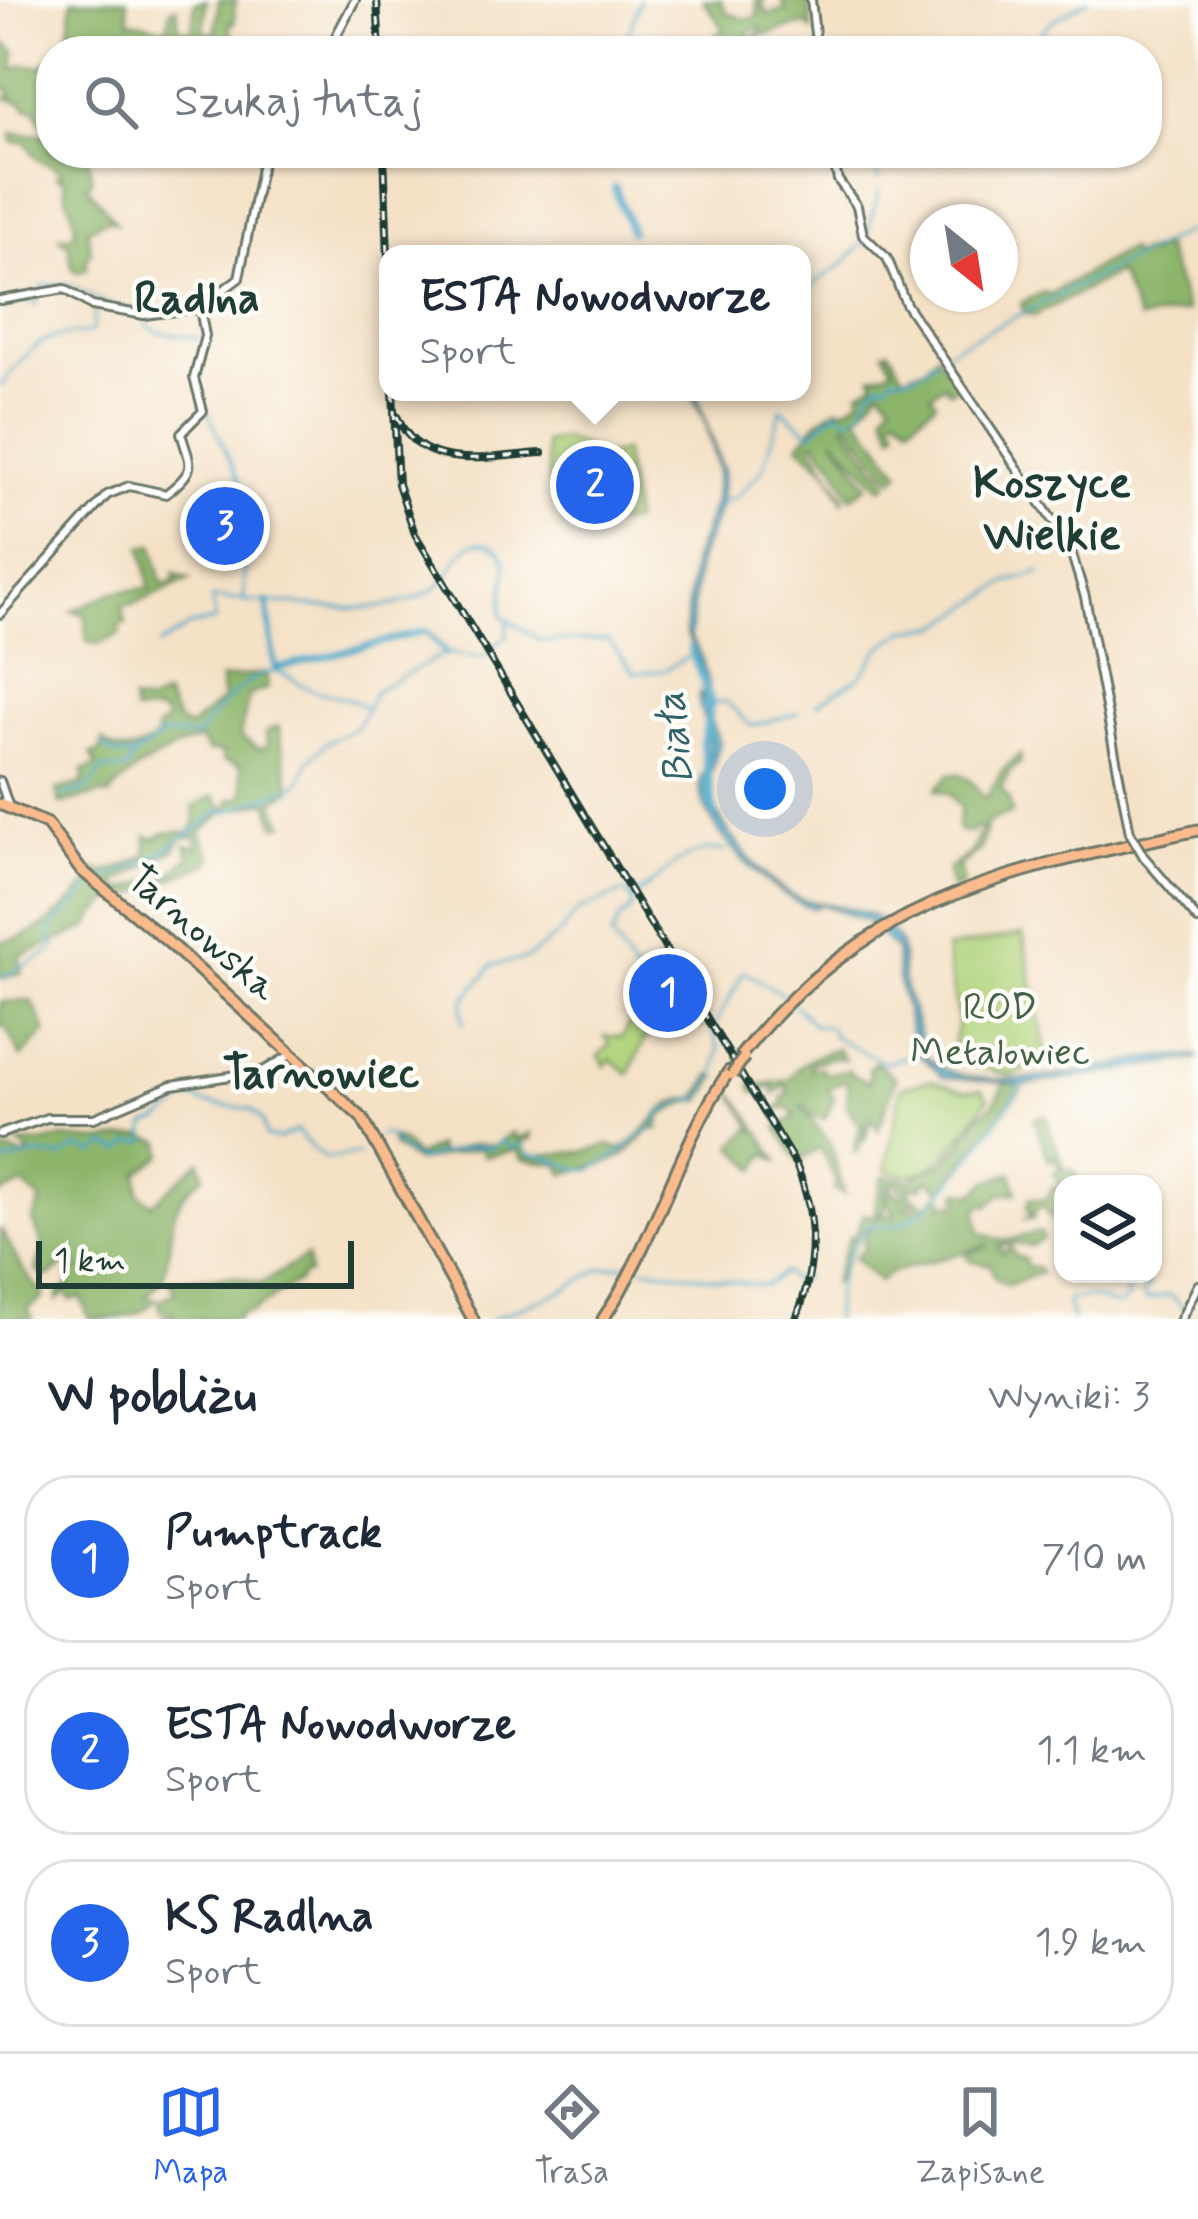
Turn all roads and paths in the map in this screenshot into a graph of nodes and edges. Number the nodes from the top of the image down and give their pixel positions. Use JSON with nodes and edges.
{"nodes":[{"id":1,"x":355,"y":0,"type":"edge"},
{"id":2,"x":811,"y":0,"type":"edge"},
{"id":3,"x":336,"y":36,"type":"edge"},
{"id":4,"x":815,"y":36,"type":"edge"},
{"id":5,"x":261,"y":168,"type":"edge"},
{"id":6,"x":835,"y":168,"type":"edge"},
{"id":7,"x":0,"y":300,"type":"edge"},
{"id":8,"x":200,"y":308,"type":"junction"},
{"id":9,"x":0,"y":614,"type":"edge"},
{"id":10,"x":0,"y":781,"type":"edge"},
{"id":11,"x":4,"y":806,"type":"edge"},
{"id":12,"x":1198,"y":832,"type":"edge"},
{"id":13,"x":1198,"y":920,"type":"edge"},
{"id":14,"x":292,"y":1054,"type":"junction"},
{"id":15,"x":0,"y":1134,"type":"edge"},
{"id":16,"x":1197,"y":1288,"type":"edge"},
{"id":17,"x":473,"y":1319,"type":"edge"},
{"id":18,"x":606,"y":1319,"type":"edge"},
{"id":19,"x":1183,"y":1319,"type":"edge"}],
"edges":[{"from":1,"to":3,"type":"street"},
{"from":2,"to":4,"type":"street"},
{"from":5,"to":8,"type":"street"},
{"from":6,"to":13,"type":"street","bridge":true},
{"from":7,"to":8,"type":"street"},
{"from":8,"to":9,"type":"street"},
{"from":10,"to":11,"type":"street"},
{"from":11,"to":14,"type":"main road","name":"Tarnowska"},
{"from":12,"to":18,"type":"main road","bridge":true},
{"from":14,"to":15,"type":"street"},
{"from":14,"to":17,"type":"main road","name":"Tarnowska"},
{"from":16,"to":19,"type":"street"}]}
